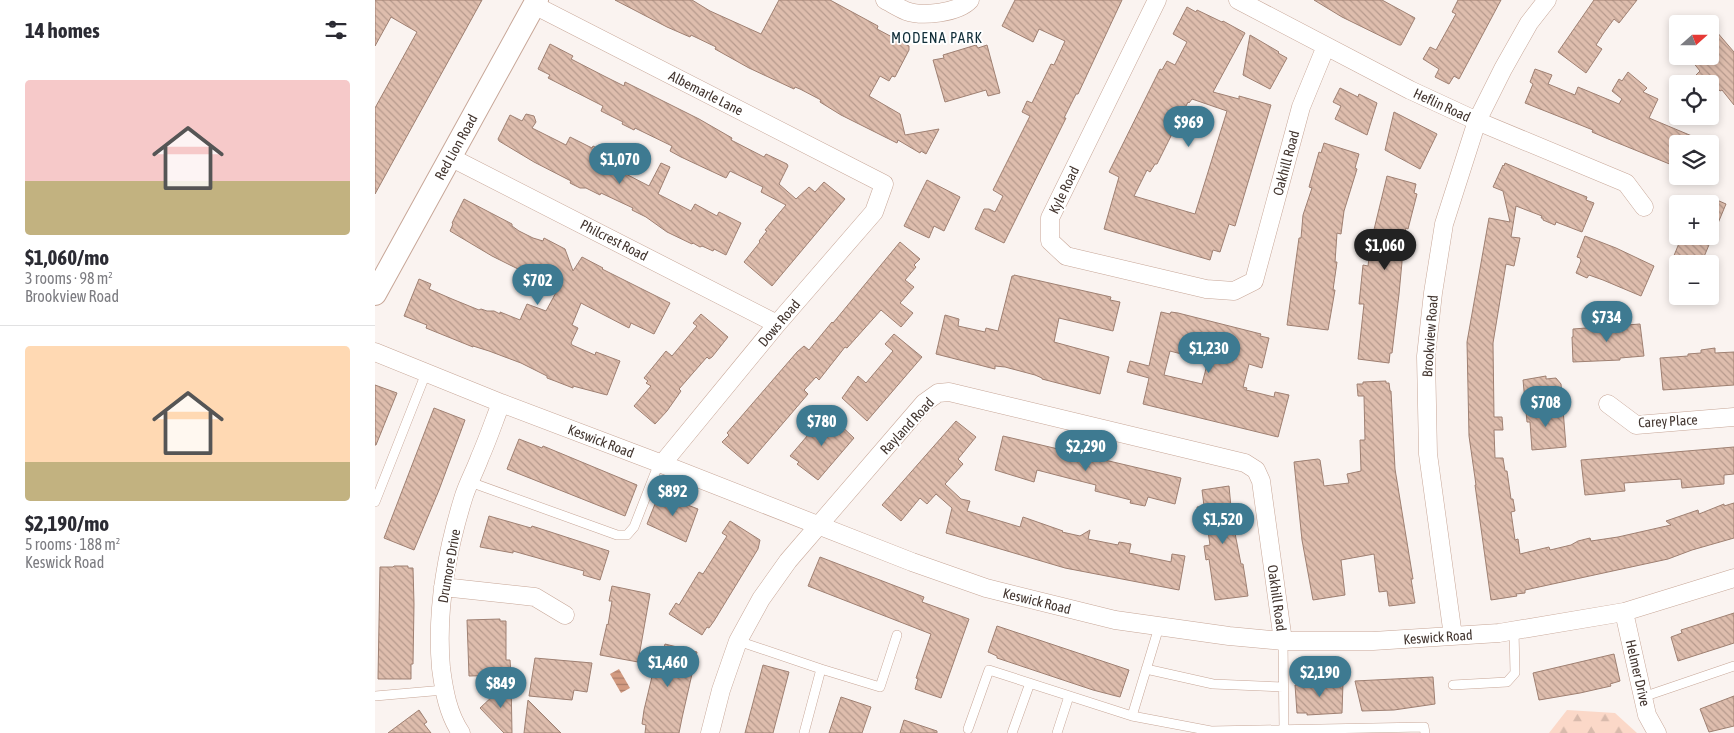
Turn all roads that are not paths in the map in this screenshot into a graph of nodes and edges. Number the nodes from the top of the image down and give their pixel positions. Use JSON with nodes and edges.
{"nodes":[{"id":1,"x":885,"y":0,"type":"edge"},
{"id":2,"x":970,"y":0,"type":"edge"},
{"id":3,"x":1157,"y":0,"type":"edge"},
{"id":4,"x":1238,"y":0,"type":"edge"},
{"id":5,"x":1547,"y":0,"type":"edge"},
{"id":6,"x":535,"y":2,"type":"edge"},
{"id":7,"x":1325,"y":46,"type":"junction"},
{"id":8,"x":1477,"y":121,"type":"junction"},
{"id":9,"x":451,"y":157,"type":"junction"},
{"id":10,"x":878,"y":180,"type":"joint"},
{"id":11,"x":1644,"y":207,"type":"dead end"},
{"id":12,"x":1254,"y":281,"type":"joint"},
{"id":13,"x":375,"y":294,"type":"edge"},
{"id":14,"x":777,"y":324,"type":"junction"},
{"id":15,"x":375,"y":352,"type":"edge"},
{"id":16,"x":426,"y":373,"type":"junction"},
{"id":17,"x":501,"y":403,"type":"junction"},
{"id":18,"x":1608,"y":404,"type":"dead end"},
{"id":19,"x":1734,"y":417,"type":"edge"},
{"id":20,"x":661,"y":463,"type":"junction"},
{"id":21,"x":470,"y":482,"type":"junction"},
{"id":22,"x":375,"y":502,"type":"edge"},
{"id":23,"x":819,"y":525,"type":"junction"},
{"id":24,"x":1267,"y":526,"type":"joint"},
{"id":25,"x":1734,"y":578,"type":"edge"},
{"id":26,"x":443,"y":587,"type":"junction"},
{"id":27,"x":1624,"y":612,"type":"junction"},
{"id":28,"x":565,"y":615,"type":"dead end"},
{"id":29,"x":1159,"y":627,"type":"junction"},
{"id":30,"x":1515,"y":630,"type":"junction"},
{"id":31,"x":897,"y":635,"type":"dead end"},
{"id":32,"x":1453,"y":636,"type":"junction"},
{"id":33,"x":738,"y":641,"type":"junction"},
{"id":34,"x":1283,"y":641,"type":"junction"},
{"id":35,"x":1734,"y":666,"type":"edge"},
{"id":36,"x":821,"y":669,"type":"junction"},
{"id":37,"x":1146,"y":669,"type":"junction"},
{"id":38,"x":1030,"y":683,"type":"junction"},
{"id":39,"x":1453,"y":685,"type":"dead end"},
{"id":40,"x":1283,"y":688,"type":"junction"},
{"id":41,"x":444,"y":690,"type":"junction"},
{"id":42,"x":375,"y":696,"type":"edge"},
{"id":43,"x":1069,"y":696,"type":"junction"},
{"id":44,"x":1643,"y":696,"type":"junction"},
{"id":45,"x":1132,"y":716,"type":"junction"},
{"id":46,"x":968,"y":729,"type":"dead end"},
{"id":47,"x":1284,"y":730,"type":"junction"},
{"id":48,"x":1351,"y":731,"type":"edge"},
{"id":49,"x":1384,"y":731,"type":"edge"},
{"id":50,"x":461,"y":733,"type":"edge"},
{"id":51,"x":710,"y":733,"type":"edge"},
{"id":52,"x":804,"y":733,"type":"edge"},
{"id":53,"x":1013,"y":733,"type":"edge"},
{"id":54,"x":1057,"y":733,"type":"edge"},
{"id":55,"x":1425,"y":733,"type":"edge"},
{"id":56,"x":1657,"y":733,"type":"edge"}],
"edges":[{"from":1,"to":2,"type":"street"},
{"from":3,"to":12,"type":"street","name":"Kyle Road"},
{"from":4,"to":7,"type":"street","name":"Heflin Road"},
{"from":5,"to":8,"type":"street","name":"Brookview Road"},
{"from":6,"to":9,"type":"street","name":"Red Lion Road"},
{"from":6,"to":10,"type":"street","name":"Albemarle Lane"},
{"from":7,"to":8,"type":"street","name":"Heflin Road"},
{"from":7,"to":12,"type":"street","name":"Oakhill Road"},
{"from":8,"to":11,"type":"street","name":"Heflin Road"},
{"from":8,"to":32,"type":"street","name":"Brookview Road"},
{"from":9,"to":13,"type":"street","name":"Red Lion Road"},
{"from":9,"to":14,"type":"street","name":"Philcrest Road"},
{"from":10,"to":14,"type":"street","name":"Dows Road"},
{"from":14,"to":20,"type":"street","name":"Dows Road"},
{"from":15,"to":16,"type":"street","name":"Keswick Road"},
{"from":16,"to":17,"type":"street","name":"Keswick Road"},
{"from":16,"to":22,"type":"lane"},
{"from":17,"to":20,"type":"street","name":"Keswick Road"},
{"from":17,"to":21,"type":"street","name":"Drumore Drive"},
{"from":18,"to":19,"type":"street","name":"Carey Place"},
{"from":20,"to":21,"type":"lane"},
{"from":20,"to":23,"type":"street","name":"Keswick Road"},
{"from":21,"to":26,"type":"street","name":"Drumore Drive"},
{"from":23,"to":24,"type":"street","name":"Rayland Road"},
{"from":23,"to":29,"type":"street","name":"Keswick Road"},
{"from":23,"to":33,"type":"street","name":"Rayland Road"},
{"from":24,"to":34,"type":"street","name":"Oakhill Road"},
{"from":25,"to":27,"type":"street","name":"Keswick Road"},
{"from":26,"to":28,"type":"street"},
{"from":26,"to":41,"type":"street","name":"Drumore Drive"},
{"from":27,"to":30,"type":"street","name":"Keswick Road"},
{"from":27,"to":44,"type":"street","name":"Helmer Drive"},
{"from":29,"to":34,"type":"street","name":"Keswick Road"},
{"from":29,"to":37,"type":"lane"},
{"from":30,"to":32,"type":"street","name":"Keswick Road"},
{"from":30,"to":39,"type":"lane"},
{"from":31,"to":36,"type":"lane"},
{"from":32,"to":34,"type":"street","name":"Keswick Road"},
{"from":33,"to":36,"type":"lane"},
{"from":33,"to":51,"type":"street","name":"Rayland Road"},
{"from":34,"to":40,"type":"lane"},
{"from":35,"to":44,"type":"lane"},
{"from":36,"to":52,"type":"lane"},
{"from":37,"to":40,"type":"lane"},
{"from":37,"to":45,"type":"lane"},
{"from":38,"to":43,"type":"lane"},
{"from":38,"to":46,"type":"lane"},
{"from":38,"to":53,"type":"lane"},
{"from":40,"to":47,"type":"lane"},
{"from":41,"to":42,"type":"lane"},
{"from":41,"to":50,"type":"street","name":"Drumore Drive"},
{"from":43,"to":45,"type":"lane"},
{"from":43,"to":54,"type":"lane"},
{"from":44,"to":56,"type":"street","name":"Helmer Drive"},
{"from":45,"to":47,"type":"lane"},
{"from":47,"to":48,"type":"lane"},
{"from":48,"to":49,"type":"lane"},
{"from":49,"to":55,"type":"lane"}]}
